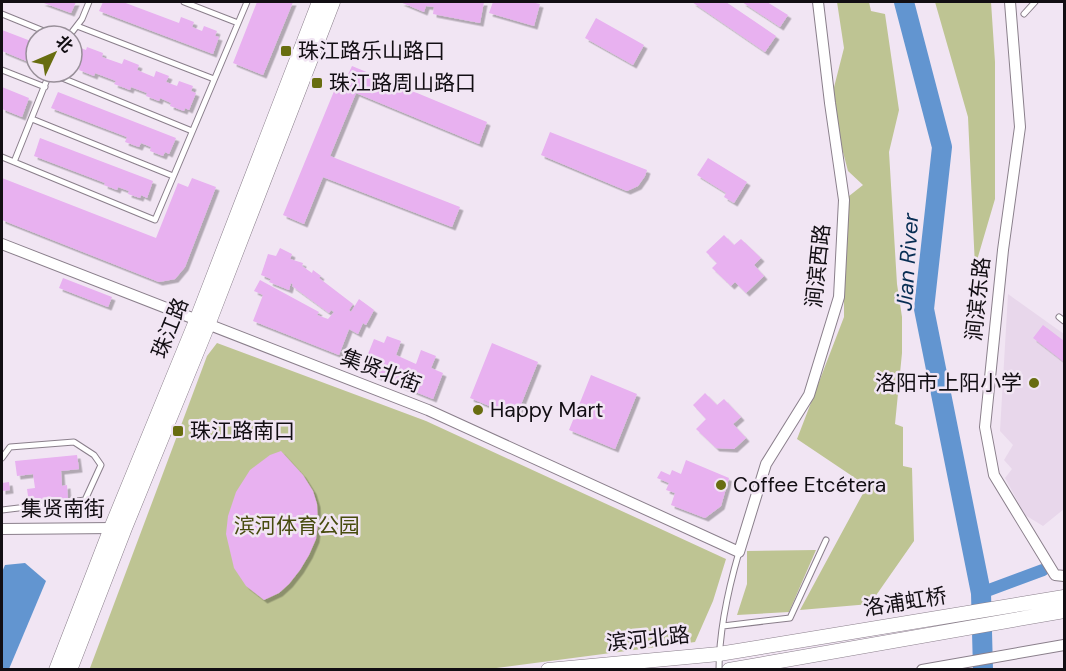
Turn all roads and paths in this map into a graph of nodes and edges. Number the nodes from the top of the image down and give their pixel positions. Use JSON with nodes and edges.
{"nodes":[{"id":1,"x":89,"y":2,"type":"edge"},
{"id":2,"x":184,"y":2,"type":"edge"},
{"id":3,"x":247,"y":2,"type":"edge"},
{"id":4,"x":319,"y":2,"type":"edge"},
{"id":5,"x":333,"y":2,"type":"edge"},
{"id":6,"x":818,"y":2,"type":"edge"},
{"id":7,"x":1010,"y":2,"type":"edge"},
{"id":8,"x":1035,"y":2,"type":"edge"},
{"id":9,"x":2,"y":14,"type":"edge"},
{"id":10,"x":1024,"y":14,"type":"dead end"},
{"id":11,"x":238,"y":22,"type":"junction"},
{"id":12,"x":27,"y":24,"type":"edge"},
{"id":13,"x":78,"y":24,"type":"edge"},
{"id":14,"x":84,"y":29,"type":"edge"},
{"id":15,"x":2,"y":70,"type":"edge"},
{"id":16,"x":214,"y":79,"type":"junction"},
{"id":17,"x":46,"y":84,"type":"edge"},
{"id":18,"x":79,"y":84,"type":"edge"},
{"id":19,"x":45,"y":87,"type":"junction"},
{"id":20,"x":32,"y":118,"type":"junction"},
{"id":21,"x":192,"y":131,"type":"junction"},
{"id":22,"x":2,"y":157,"type":"edge"},
{"id":23,"x":14,"y":162,"type":"junction"},
{"id":24,"x":173,"y":176,"type":"junction"},
{"id":25,"x":2,"y":243,"type":"edge"},
{"id":26,"x":1059,"y":317,"type":"dead end"},
{"id":27,"x":1065,"y":321,"type":"edge"},
{"id":28,"x":202,"y":323,"type":"junction"},
{"id":29,"x":2,"y":458,"type":"edge"},
{"id":30,"x":2,"y":510,"type":"edge"},
{"id":31,"x":118,"y":528,"type":"junction"},
{"id":32,"x":2,"y":529,"type":"edge"},
{"id":33,"x":826,"y":540,"type":"dead end"},
{"id":34,"x":739,"y":552,"type":"junction"},
{"id":35,"x":1065,"y":576,"type":"edge"},
{"id":36,"x":1065,"y":597,"type":"edge"},
{"id":37,"x":1065,"y":612,"type":"edge"},
{"id":38,"x":723,"y":626,"type":"junction"},
{"id":39,"x":1065,"y":645,"type":"edge"},
{"id":40,"x":752,"y":648,"type":"joint"},
{"id":41,"x":719,"y":654,"type":"junction"},
{"id":42,"x":56,"y":669,"type":"edge"},
{"id":43,"x":70,"y":669,"type":"edge"},
{"id":44,"x":548,"y":669,"type":"edge"},
{"id":45,"x":719,"y":669,"type":"edge"},
{"id":46,"x":729,"y":669,"type":"edge"},
{"id":47,"x":922,"y":669,"type":"edge"}],
"edges":[{"from":1,"to":13,"type":"lane"},
{"from":2,"to":11,"type":"lane"},
{"from":3,"to":11,"type":"lane"},
{"from":4,"to":28,"type":"main road","name":"珠江路"},
{"from":5,"to":28,"type":"main road","name":"珠江路"},
{"from":6,"to":34,"type":"street","name":"涧滨西路"},
{"from":7,"to":35,"type":"street","name":"涧滨东路"},
{"from":8,"to":10,"type":"lane"},
{"from":9,"to":12,"type":"lane"},
{"from":11,"to":16,"type":"lane"},
{"from":14,"to":16,"type":"lane"},
{"from":15,"to":19,"type":"lane"},
{"from":16,"to":21,"type":"lane"},
{"from":17,"to":19,"type":"lane"},
{"from":18,"to":21,"type":"lane"},
{"from":19,"to":20,"type":"lane"},
{"from":20,"to":23,"type":"lane"},
{"from":20,"to":24,"type":"lane"},
{"from":21,"to":24,"type":"lane"},
{"from":22,"to":23,"type":"lane"},
{"from":23,"to":24,"type":"lane"},
{"from":25,"to":28,"type":"street","name":"集贤北街"},
{"from":26,"to":27,"type":"lane"},
{"from":28,"to":31,"type":"main road","name":"珠江路"},
{"from":28,"to":34,"type":"street","name":"集贤北街"},
{"from":29,"to":30,"type":"lane"},
{"from":31,"to":32,"type":"street","name":"集贤南街"},
{"from":31,"to":42,"type":"main road","name":"珠江路"},
{"from":31,"to":43,"type":"main road","name":"珠江路"},
{"from":33,"to":38,"type":"lane"},
{"from":34,"to":38,"type":"lane"},
{"from":36,"to":40,"type":"main road","name":"洛浦虹桥"},
{"from":37,"to":46,"type":"main road","name":"洛浦虹桥"},
{"from":38,"to":41,"type":"lane"},
{"from":39,"to":47,"type":"street"},
{"from":40,"to":41,"type":"main road","name":"滨河北路"},
{"from":41,"to":44,"type":"main road","name":"滨河北路"},
{"from":41,"to":45,"type":"lane"}]}
